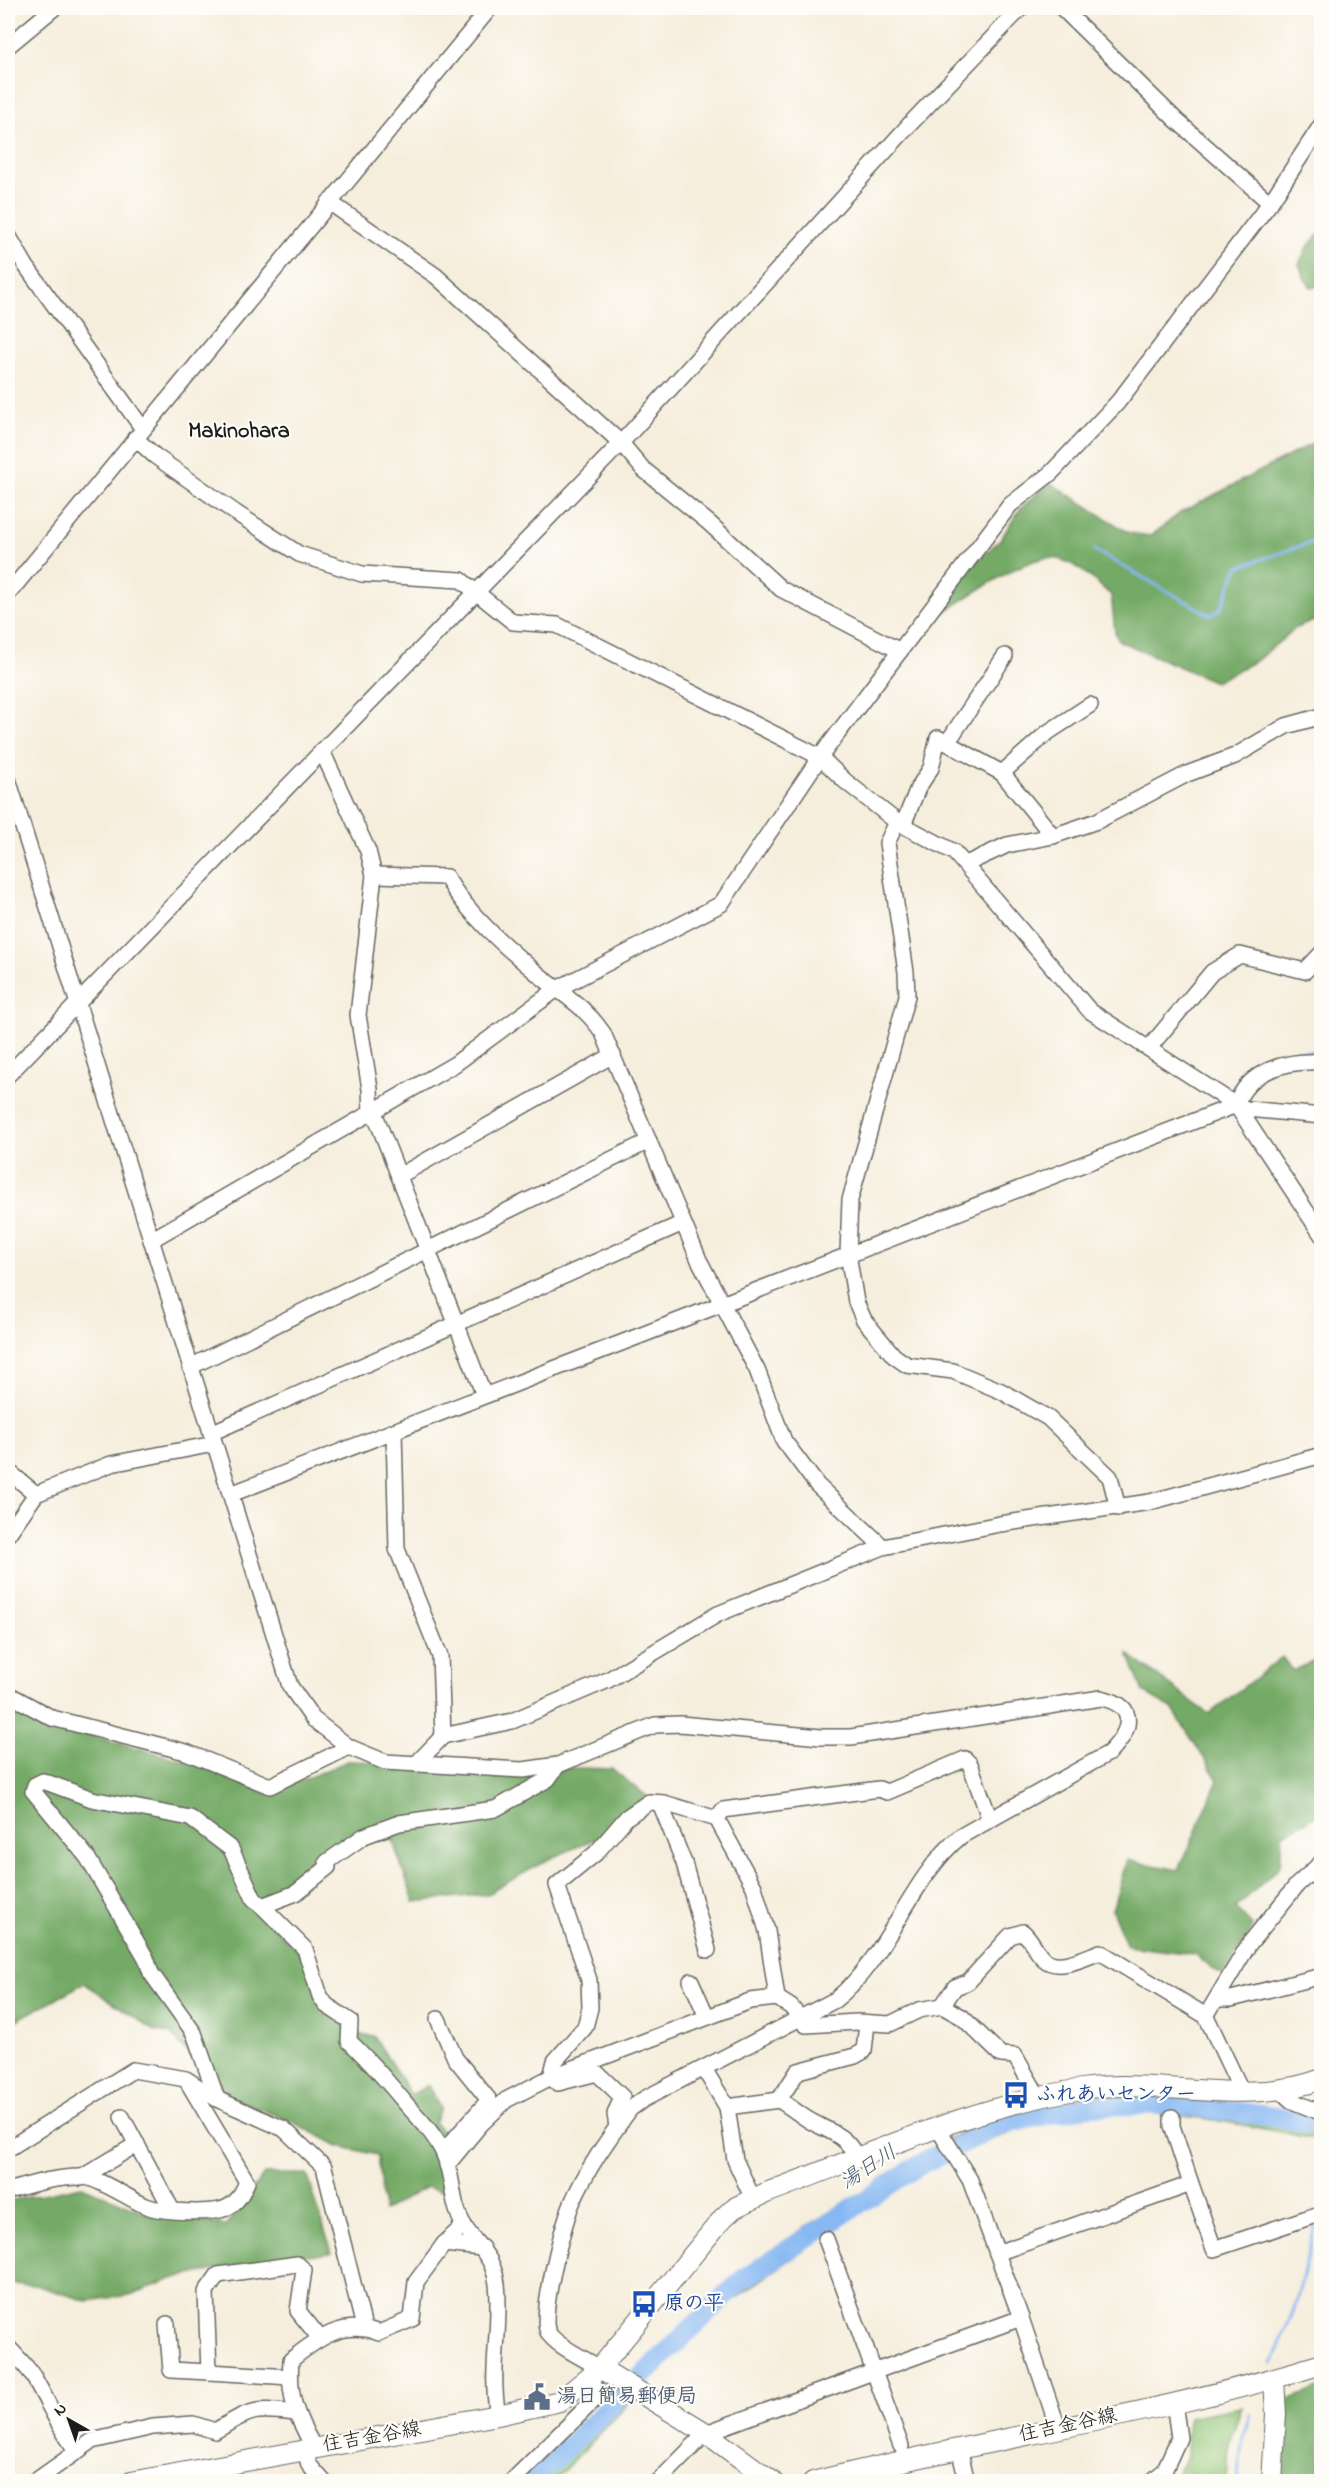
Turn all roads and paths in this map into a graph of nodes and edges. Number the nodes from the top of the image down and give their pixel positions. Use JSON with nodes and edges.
{"nodes":[{"id":1,"x":54,"y":8,"type":"edge"},
{"id":2,"x":490,"y":8,"type":"edge"},
{"id":3,"x":1021,"y":8,"type":"edge"},
{"id":4,"x":1062,"y":8,"type":"edge"},
{"id":5,"x":8,"y":46,"type":"edge"},
{"id":6,"x":1322,"y":124,"type":"edge"},
{"id":7,"x":329,"y":202,"type":"junction"},
{"id":8,"x":1270,"y":203,"type":"junction"},
{"id":9,"x":8,"y":235,"type":"edge"},
{"id":10,"x":139,"y":433,"type":"junction"},
{"id":11,"x":621,"y":442,"type":"junction"},
{"id":12,"x":8,"y":594,"type":"edge"},
{"id":13,"x":475,"y":594,"type":"junction"},
{"id":14,"x":900,"y":651,"type":"junction"},
{"id":15,"x":1005,"y":656,"type":"dead end"},
{"id":16,"x":1090,"y":705,"type":"dead end"},
{"id":17,"x":1322,"y":716,"type":"edge"},
{"id":18,"x":947,"y":743,"type":"junction"},
{"id":19,"x":322,"y":751,"type":"junction"},
{"id":20,"x":820,"y":757,"type":"junction"},
{"id":21,"x":1002,"y":773,"type":"junction"},
{"id":22,"x":8,"y":779,"type":"edge"},
{"id":23,"x":900,"y":824,"type":"junction"},
{"id":24,"x":1053,"y":836,"type":"junction"},
{"id":25,"x":966,"y":864,"type":"junction"},
{"id":26,"x":374,"y":874,"type":"junction"},
{"id":27,"x":1322,"y":952,"type":"edge"},
{"id":28,"x":557,"y":989,"type":"junction"},
{"id":29,"x":77,"y":1004,"type":"junction"},
{"id":30,"x":1149,"y":1048,"type":"junction"},
{"id":31,"x":613,"y":1055,"type":"junction"},
{"id":32,"x":1322,"y":1062,"type":"edge"},
{"id":33,"x":8,"y":1076,"type":"edge"},
{"id":34,"x":1236,"y":1105,"type":"junction"},
{"id":35,"x":372,"y":1113,"type":"junction"},
{"id":36,"x":1322,"y":1116,"type":"edge"},
{"id":37,"x":649,"y":1141,"type":"junction"},
{"id":38,"x":399,"y":1176,"type":"junction"},
{"id":39,"x":683,"y":1223,"type":"junction"},
{"id":40,"x":1322,"y":1235,"type":"edge"},
{"id":41,"x":150,"y":1240,"type":"junction"},
{"id":42,"x":427,"y":1250,"type":"junction"},
{"id":43,"x":848,"y":1254,"type":"junction"},
{"id":44,"x":721,"y":1302,"type":"junction"},
{"id":45,"x":456,"y":1324,"type":"junction"},
{"id":46,"x":190,"y":1367,"type":"junction"},
{"id":47,"x":484,"y":1395,"type":"junction"},
{"id":48,"x":394,"y":1431,"type":"junction"},
{"id":49,"x":213,"y":1439,"type":"junction"},
{"id":50,"x":1322,"y":1455,"type":"edge"},
{"id":51,"x":8,"y":1471,"type":"edge"},
{"id":52,"x":36,"y":1494,"type":"junction"},
{"id":53,"x":231,"y":1494,"type":"junction"},
{"id":54,"x":1118,"y":1508,"type":"junction"},
{"id":55,"x":8,"y":1534,"type":"edge"},
{"id":56,"x":884,"y":1547,"type":"junction"},
{"id":57,"x":8,"y":1694,"type":"edge"},
{"id":58,"x":443,"y":1736,"type":"junction"},
{"id":59,"x":349,"y":1747,"type":"junction"},
{"id":60,"x":416,"y":1764,"type":"junction"},
{"id":61,"x":558,"y":1765,"type":"junction"},
{"id":62,"x":660,"y":1803,"type":"junction"},
{"id":63,"x":717,"y":1819,"type":"junction"},
{"id":64,"x":990,"y":1820,"type":"junction"},
{"id":65,"x":1322,"y":1862,"type":"edge"},
{"id":66,"x":262,"y":1906,"type":"junction"},
{"id":67,"x":708,"y":1950,"type":"dead end"},
{"id":68,"x":1322,"y":1976,"type":"edge"},
{"id":69,"x":691,"y":1981,"type":"dead end"},
{"id":70,"x":777,"y":1998,"type":"junction"},
{"id":71,"x":1217,"y":1999,"type":"junction"},
{"id":72,"x":942,"y":2006,"type":"junction"},
{"id":73,"x":1206,"y":2016,"type":"junction"},
{"id":74,"x":706,"y":2017,"type":"junction"},
{"id":75,"x":438,"y":2019,"type":"dead end"},
{"id":76,"x":799,"y":2020,"type":"junction"},
{"id":77,"x":867,"y":2023,"type":"junction"},
{"id":78,"x":704,"y":2069,"type":"junction"},
{"id":79,"x":551,"y":2077,"type":"junction"},
{"id":80,"x":186,"y":2079,"type":"junction"},
{"id":81,"x":1322,"y":2079,"type":"edge"},
{"id":82,"x":1280,"y":2090,"type":"junction"},
{"id":83,"x":1242,"y":2092,"type":"junction"},
{"id":84,"x":1039,"y":2098,"type":"junction"},
{"id":85,"x":217,"y":2099,"type":"junction"},
{"id":86,"x":780,"y":2100,"type":"junction"},
{"id":87,"x":727,"y":2107,"type":"junction"},
{"id":88,"x":1322,"y":2113,"type":"edge"},
{"id":89,"x":122,"y":2117,"type":"dead end"},
{"id":90,"x":1172,"y":2117,"type":"dead end"},
{"id":91,"x":617,"y":2127,"type":"junction"},
{"id":92,"x":942,"y":2135,"type":"junction"},
{"id":93,"x":137,"y":2144,"type":"junction"},
{"id":94,"x":8,"y":2149,"type":"edge"},
{"id":95,"x":445,"y":2159,"type":"junction"},
{"id":96,"x":857,"y":2160,"type":"junction"},
{"id":97,"x":81,"y":2178,"type":"junction"},
{"id":98,"x":1191,"y":2184,"type":"junction"},
{"id":99,"x":8,"y":2191,"type":"edge"},
{"id":100,"x":753,"y":2199,"type":"junction"},
{"id":101,"x":172,"y":2210,"type":"junction"},
{"id":102,"x":1318,"y":2214,"type":"edge"},
{"id":103,"x":464,"y":2225,"type":"junction"},
{"id":104,"x":826,"y":2239,"type":"dead end"},
{"id":105,"x":444,"y":2244,"type":"junction"},
{"id":106,"x":482,"y":2248,"type":"junction"},
{"id":107,"x":998,"y":2253,"type":"junction"},
{"id":108,"x":1022,"y":2318,"type":"junction"},
{"id":109,"x":167,"y":2324,"type":"dead end"},
{"id":110,"x":364,"y":2327,"type":"junction"},
{"id":111,"x":319,"y":2337,"type":"junction"},
{"id":112,"x":8,"y":2347,"type":"edge"},
{"id":113,"x":1322,"y":2364,"type":"edge"},
{"id":114,"x":875,"y":2370,"type":"junction"},
{"id":115,"x":209,"y":2372,"type":"junction"},
{"id":116,"x":595,"y":2372,"type":"junction"},
{"id":117,"x":290,"y":2377,"type":"junction"},
{"id":118,"x":1274,"y":2379,"type":"junction"},
{"id":119,"x":1174,"y":2402,"type":"junction"},
{"id":120,"x":296,"y":2413,"type":"junction"},
{"id":121,"x":498,"y":2415,"type":"junction"},
{"id":122,"x":1058,"y":2428,"type":"junction"},
{"id":123,"x":706,"y":2433,"type":"junction"},
{"id":124,"x":901,"y":2446,"type":"dead end"},
{"id":125,"x":959,"y":2448,"type":"junction"},
{"id":126,"x":309,"y":2449,"type":"junction"},
{"id":127,"x":76,"y":2450,"type":"junction"},
{"id":128,"x":182,"y":2477,"type":"edge"},
{"id":129,"x":34,"y":2481,"type":"edge"},
{"id":130,"x":131,"y":2481,"type":"edge"},
{"id":131,"x":324,"y":2481,"type":"edge"},
{"id":132,"x":511,"y":2481,"type":"edge"},
{"id":133,"x":658,"y":2481,"type":"edge"},
{"id":134,"x":773,"y":2481,"type":"edge"},
{"id":135,"x":813,"y":2481,"type":"edge"},
{"id":136,"x":967,"y":2481,"type":"edge"},
{"id":137,"x":1151,"y":2481,"type":"edge"},
{"id":138,"x":1272,"y":2481,"type":"edge"}],
"edges":[{"from":1,"to":5,"type":"street"},
{"from":2,"to":7,"type":"street"},
{"from":3,"to":11,"type":"street"},
{"from":4,"to":8,"type":"street"},
{"from":6,"to":8,"type":"street"},
{"from":7,"to":10,"type":"street"},
{"from":7,"to":11,"type":"street"},
{"from":8,"to":14,"type":"street"},
{"from":9,"to":10,"type":"street"},
{"from":10,"to":12,"type":"street"},
{"from":10,"to":13,"type":"street"},
{"from":11,"to":13,"type":"street"},
{"from":11,"to":14,"type":"street"},
{"from":13,"to":19,"type":"street"},
{"from":13,"to":20,"type":"street"},
{"from":14,"to":20,"type":"street"},
{"from":15,"to":18,"type":"street"},
{"from":16,"to":21,"type":"street"},
{"from":17,"to":24,"type":"street"},
{"from":18,"to":21,"type":"street"},
{"from":18,"to":23,"type":"street"},
{"from":19,"to":26,"type":"street"},
{"from":19,"to":29,"type":"street"},
{"from":20,"to":23,"type":"street"},
{"from":20,"to":28,"type":"street"},
{"from":21,"to":24,"type":"street"},
{"from":22,"to":29,"type":"street"},
{"from":23,"to":25,"type":"street"},
{"from":23,"to":43,"type":"street"},
{"from":24,"to":25,"type":"street"},
{"from":25,"to":30,"type":"street"},
{"from":26,"to":28,"type":"street"},
{"from":26,"to":35,"type":"street"},
{"from":27,"to":30,"type":"street"},
{"from":28,"to":31,"type":"street"},
{"from":28,"to":35,"type":"street"},
{"from":29,"to":33,"type":"street"},
{"from":29,"to":41,"type":"street"},
{"from":30,"to":34,"type":"street"},
{"from":31,"to":37,"type":"street"},
{"from":31,"to":38,"type":"street"},
{"from":32,"to":34,"type":"street"},
{"from":34,"to":36,"type":"street"},
{"from":34,"to":40,"type":"street"},
{"from":34,"to":43,"type":"street"},
{"from":35,"to":38,"type":"street"},
{"from":35,"to":41,"type":"street"},
{"from":37,"to":39,"type":"street"},
{"from":37,"to":42,"type":"street"},
{"from":38,"to":42,"type":"street"},
{"from":39,"to":44,"type":"street"},
{"from":39,"to":45,"type":"street"},
{"from":41,"to":46,"type":"street"},
{"from":42,"to":45,"type":"street"},
{"from":42,"to":46,"type":"street"},
{"from":43,"to":44,"type":"street"},
{"from":43,"to":54,"type":"street"},
{"from":44,"to":47,"type":"street"},
{"from":44,"to":56,"type":"street"},
{"from":45,"to":47,"type":"street"},
{"from":45,"to":49,"type":"street"},
{"from":46,"to":49,"type":"street"},
{"from":47,"to":48,"type":"street"},
{"from":48,"to":53,"type":"street"},
{"from":48,"to":58,"type":"street"},
{"from":49,"to":52,"type":"street"},
{"from":49,"to":53,"type":"street"},
{"from":50,"to":54,"type":"street"},
{"from":51,"to":52,"type":"street"},
{"from":52,"to":55,"type":"street"},
{"from":53,"to":59,"type":"street"},
{"from":54,"to":56,"type":"street"},
{"from":56,"to":58,"type":"street"},
{"from":57,"to":59,"type":"street"},
{"from":58,"to":60,"type":"street"},
{"from":59,"to":60,"type":"street"},
{"from":60,"to":61,"type":"street"},
{"from":61,"to":64,"type":"street"},
{"from":61,"to":66,"type":"street"},
{"from":62,"to":63,"type":"street"},
{"from":62,"to":67,"type":"street"},
{"from":62,"to":79,"type":"street"},
{"from":63,"to":64,"type":"street"},
{"from":63,"to":70,"type":"street"},
{"from":64,"to":76,"type":"street"},
{"from":65,"to":71,"type":"street"},
{"from":66,"to":85,"type":"street"},
{"from":66,"to":95,"type":"street"},
{"from":68,"to":71,"type":"street"},
{"from":69,"to":74,"type":"street"},
{"from":70,"to":74,"type":"street"},
{"from":70,"to":76,"type":"street"},
{"from":71,"to":73,"type":"street"},
{"from":72,"to":73,"type":"street"},
{"from":72,"to":77,"type":"street"},
{"from":72,"to":84,"type":"street"},
{"from":73,"to":83,"type":"street"},
{"from":74,"to":79,"type":"street"},
{"from":75,"to":95,"type":"street"},
{"from":76,"to":77,"type":"street"},
{"from":76,"to":78,"type":"street"},
{"from":77,"to":86,"type":"street"},
{"from":78,"to":87,"type":"street"},
{"from":78,"to":91,"type":"street"},
{"from":79,"to":91,"type":"street"},
{"from":79,"to":95,"type":"street"},
{"from":80,"to":85,"type":"street"},
{"from":80,"to":94,"type":"street"},
{"from":80,"to":101,"type":"street"},
{"from":81,"to":82,"type":"main road","name":"住吉金谷線"},
{"from":82,"to":83,"type":"main road","name":"住吉金谷線"},
{"from":82,"to":88,"type":"street"},
{"from":83,"to":84,"type":"main road","name":"住吉金谷線"},
{"from":84,"to":92,"type":"main road","name":"住吉金谷線"},
{"from":85,"to":110,"type":"street"},
{"from":86,"to":87,"type":"street"},
{"from":86,"to":96,"type":"street"},
{"from":87,"to":100,"type":"street"},
{"from":89,"to":93,"type":"street"},
{"from":90,"to":98,"type":"street"},
{"from":91,"to":116,"type":"street"},
{"from":92,"to":96,"type":"main road","name":"住吉金谷線"},
{"from":92,"to":107,"type":"street"},
{"from":93,"to":97,"type":"street"},
{"from":93,"to":101,"type":"street"},
{"from":95,"to":103,"type":"street"},
{"from":96,"to":100,"type":"main road","name":"住吉金谷線"},
{"from":97,"to":99,"type":"street"},
{"from":97,"to":101,"type":"street"},
{"from":98,"to":102,"type":"street"},
{"from":98,"to":107,"type":"street"},
{"from":100,"to":116,"type":"main road","name":"住吉金谷線"},
{"from":103,"to":105,"type":"street"},
{"from":103,"to":106,"type":"street"},
{"from":104,"to":114,"type":"street"},
{"from":105,"to":106,"type":"street"},
{"from":105,"to":110,"type":"street"},
{"from":106,"to":121,"type":"street"},
{"from":107,"to":108,"type":"street"},
{"from":108,"to":114,"type":"street"},
{"from":108,"to":122,"type":"street"},
{"from":109,"to":115,"type":"street"},
{"from":110,"to":111,"type":"street"},
{"from":111,"to":115,"type":"street"},
{"from":111,"to":117,"type":"street"},
{"from":112,"to":127,"type":"street"},
{"from":113,"to":118,"type":"main road","name":"住吉金谷線"},
{"from":114,"to":123,"type":"street"},
{"from":114,"to":124,"type":"street"},
{"from":115,"to":117,"type":"street"},
{"from":116,"to":121,"type":"main road","name":"住吉金谷線"},
{"from":116,"to":123,"type":"main road"},
{"from":116,"to":132,"type":"street"},
{"from":117,"to":120,"type":"street"},
{"from":118,"to":119,"type":"main road","name":"住吉金谷線"},
{"from":118,"to":138,"type":"main road"},
{"from":119,"to":122,"type":"main road","name":"住吉金谷線"},
{"from":119,"to":137,"type":"street"},
{"from":120,"to":126,"type":"street"},
{"from":120,"to":127,"type":"street"},
{"from":121,"to":126,"type":"main road","name":"住吉金谷線"},
{"from":122,"to":125,"type":"main road","name":"住吉金谷線"},
{"from":123,"to":133,"type":"street"},
{"from":123,"to":134,"type":"main road"},
{"from":125,"to":135,"type":"main road","name":"住吉金谷線"},
{"from":125,"to":136,"type":"street"},
{"from":126,"to":128,"type":"main road","name":"住吉金谷線"},
{"from":126,"to":131,"type":"street"},
{"from":127,"to":129,"type":"street"},
{"from":128,"to":130,"type":"main road","name":"住吉金谷線"}]}
